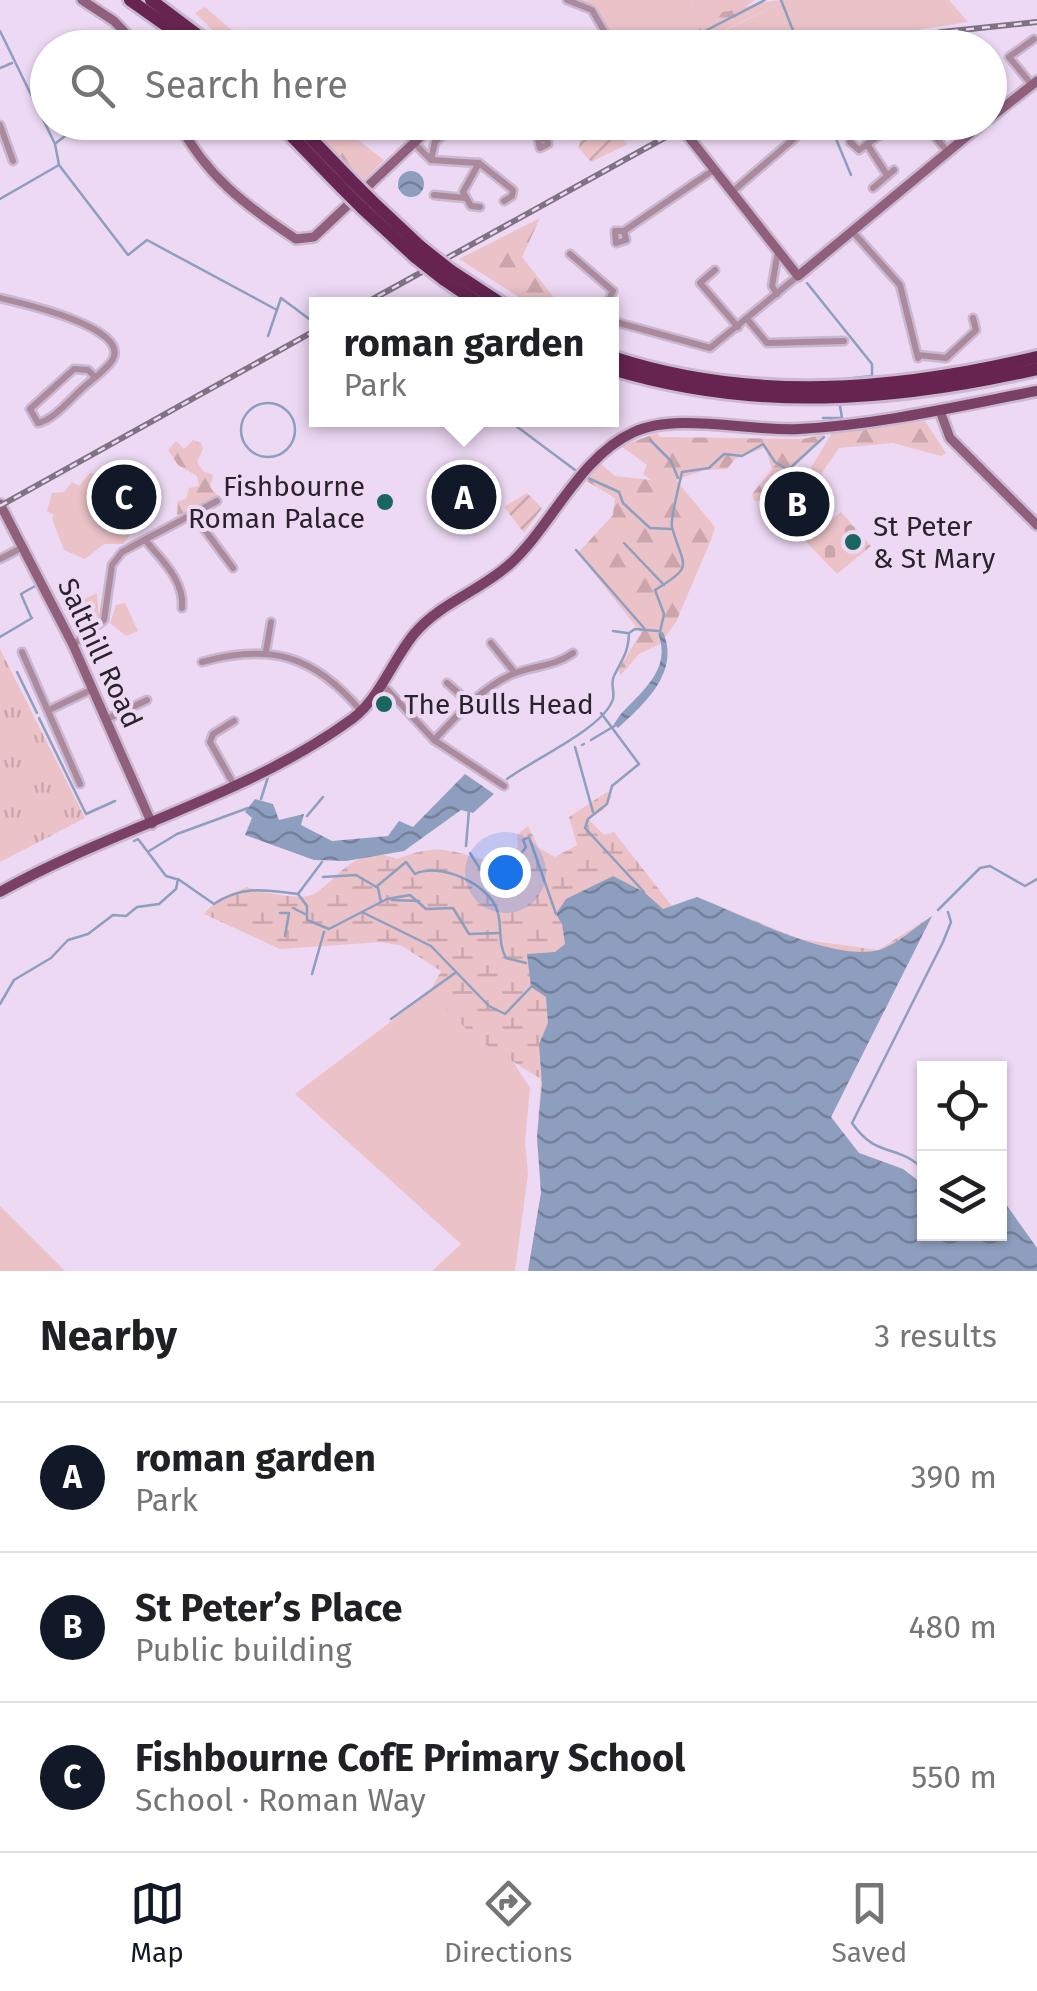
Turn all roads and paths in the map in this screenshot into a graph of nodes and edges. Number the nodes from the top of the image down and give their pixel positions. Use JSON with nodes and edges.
{"nodes":[{"id":1,"x":82,"y":0,"type":"edge"},
{"id":2,"x":130,"y":0,"type":"edge"},
{"id":3,"x":150,"y":0,"type":"edge"},
{"id":4,"x":566,"y":0,"type":"edge"},
{"id":5,"x":123,"y":30,"type":"edge"},
{"id":6,"x":172,"y":30,"type":"edge"},
{"id":7,"x":191,"y":30,"type":"edge"},
{"id":8,"x":604,"y":30,"type":"edge"},
{"id":9,"x":1034,"y":39,"type":"dead end"},
{"id":10,"x":1035,"y":83,"type":"edge"},
{"id":11,"x":1007,"y":105,"type":"edge"},
{"id":12,"x":0,"y":125,"type":"edge"},
{"id":13,"x":188,"y":140,"type":"edge"},
{"id":14,"x":298,"y":140,"type":"edge"},
{"id":15,"x":309,"y":140,"type":"edge"},
{"id":16,"x":415,"y":140,"type":"edge"},
{"id":17,"x":437,"y":140,"type":"edge"},
{"id":18,"x":690,"y":140,"type":"edge"},
{"id":19,"x":795,"y":140,"type":"edge"},
{"id":20,"x":873,"y":140,"type":"edge"},
{"id":21,"x":938,"y":140,"type":"edge"},
{"id":22,"x":963,"y":140,"type":"edge"},
{"id":23,"x":413,"y":142,"type":"junction"},
{"id":24,"x":850,"y":142,"type":"dead end"},
{"id":25,"x":867,"y":144,"type":"junction"},
{"id":26,"x":948,"y":152,"type":"junction"},
{"id":27,"x":430,"y":160,"type":"junction"},
{"id":28,"x":13,"y":161,"type":"dead end"},
{"id":29,"x":480,"y":163,"type":"junction"},
{"id":30,"x":712,"y":171,"type":"junction"},
{"id":31,"x":346,"y":183,"type":"junction"},
{"id":32,"x":434,"y":194,"type":"dead end"},
{"id":33,"x":731,"y":194,"type":"junction"},
{"id":34,"x":465,"y":198,"type":"junction"},
{"id":35,"x":890,"y":198,"type":"junction"},
{"id":36,"x":504,"y":201,"type":"dead end"},
{"id":37,"x":480,"y":206,"type":"dead end"},
{"id":38,"x":851,"y":230,"type":"junction"},
{"id":39,"x":624,"y":231,"type":"dead end"},
{"id":40,"x":778,"y":252,"type":"junction"},
{"id":41,"x":570,"y":254,"type":"dead end"},
{"id":42,"x":715,"y":270,"type":"dead end"},
{"id":43,"x":446,"y":275,"type":"junction"},
{"id":44,"x":798,"y":276,"type":"junction"},
{"id":45,"x":777,"y":294,"type":"junction"},
{"id":46,"x":472,"y":297,"type":"edge"},
{"id":47,"x":488,"y":297,"type":"edge"},
{"id":48,"x":610,"y":297,"type":"edge"},
{"id":49,"x":0,"y":298,"type":"edge"},
{"id":50,"x":974,"y":318,"type":"dead end"},
{"id":51,"x":747,"y":319,"type":"junction"},
{"id":52,"x":619,"y":323,"type":"edge"},
{"id":53,"x":738,"y":327,"type":"junction"},
{"id":54,"x":844,"y":341,"type":"dead end"},
{"id":55,"x":1037,"y":357,"type":"edge"},
{"id":56,"x":619,"y":359,"type":"edge"},
{"id":57,"x":1037,"y":369,"type":"edge"},
{"id":58,"x":619,"y":371,"type":"edge"},
{"id":59,"x":95,"y":377,"type":"junction"},
{"id":60,"x":1037,"y":391,"type":"edge"},
{"id":61,"x":940,"y":411,"type":"junction"},
{"id":62,"x":217,"y":502,"type":"dead end"},
{"id":63,"x":0,"y":504,"type":"edge"},
{"id":64,"x":193,"y":514,"type":"junction"},
{"id":65,"x":1037,"y":525,"type":"edge"},
{"id":66,"x":145,"y":540,"type":"junction"},
{"id":67,"x":23,"y":547,"type":"junction"},
{"id":68,"x":0,"y":559,"type":"edge"},
{"id":69,"x":233,"y":568,"type":"dead end"},
{"id":70,"x":182,"y":608,"type":"dead end"},
{"id":71,"x":271,"y":622,"type":"dead end"},
{"id":72,"x":491,"y":643,"type":"dead end"},
{"id":73,"x":73,"y":645,"type":"junction"},
{"id":74,"x":22,"y":652,"type":"dead end"},
{"id":75,"x":266,"y":652,"type":"junction"},
{"id":76,"x":573,"y":653,"type":"dead end"},
{"id":77,"x":202,"y":662,"type":"dead end"},
{"id":78,"x":515,"y":673,"type":"junction"},
{"id":79,"x":382,"y":683,"type":"junction"},
{"id":80,"x":446,"y":683,"type":"dead end"},
{"id":81,"x":94,"y":689,"type":"junction"},
{"id":82,"x":147,"y":700,"type":"dead end"},
{"id":83,"x":471,"y":704,"type":"junction"},
{"id":84,"x":49,"y":710,"type":"junction"},
{"id":85,"x":360,"y":711,"type":"junction"},
{"id":86,"x":107,"y":719,"type":"junction"},
{"id":87,"x":234,"y":721,"type":"dead end"},
{"id":88,"x":434,"y":740,"type":"junction"},
{"id":89,"x":80,"y":784,"type":"dead end"},
{"id":90,"x":235,"y":786,"type":"junction"},
{"id":91,"x":504,"y":786,"type":"dead end"},
{"id":92,"x":152,"y":824,"type":"junction"},
{"id":93,"x":0,"y":892,"type":"edge"}],
"edges":[{"from":1,"to":5,"type":"street"},
{"from":2,"to":6,"type":"highway"},
{"from":3,"to":7,"type":"highway"},
{"from":4,"to":8,"type":"street"},
{"from":9,"to":10,"type":"street"},
{"from":10,"to":11,"type":"street"},
{"from":12,"to":28,"type":"street"},
{"from":13,"to":23,"type":"street"},
{"from":14,"to":31,"type":"highway"},
{"from":15,"to":31,"type":"highway"},
{"from":16,"to":23,"type":"street"},
{"from":17,"to":27,"type":"street"},
{"from":18,"to":30,"type":"street"},
{"from":19,"to":33,"type":"street"},
{"from":20,"to":25,"type":"street"},
{"from":21,"to":26,"type":"street"},
{"from":22,"to":26,"type":"street"},
{"from":23,"to":27,"type":"street"},
{"from":24,"to":25,"type":"street"},
{"from":25,"to":35,"type":"street"},
{"from":26,"to":35,"type":"street"},
{"from":27,"to":29,"type":"street"},
{"from":29,"to":34,"type":"street"},
{"from":29,"to":36,"type":"street"},
{"from":30,"to":33,"type":"street"},
{"from":30,"to":39,"type":"street"},
{"from":31,"to":43,"type":"highway","bridge":true},
{"from":32,"to":34,"type":"street"},
{"from":33,"to":40,"type":"street"},
{"from":34,"to":37,"type":"street"},
{"from":35,"to":38,"type":"street"},
{"from":38,"to":44,"type":"street"},
{"from":38,"to":50,"type":"street"},
{"from":40,"to":44,"type":"street"},
{"from":40,"to":45,"type":"street"},
{"from":41,"to":48,"type":"street"},
{"from":42,"to":53,"type":"street"},
{"from":43,"to":46,"type":"highway"},
{"from":43,"to":47,"type":"highway"},
{"from":44,"to":45,"type":"street"},
{"from":45,"to":51,"type":"street"},
{"from":49,"to":59,"type":"street"},
{"from":51,"to":53,"type":"street"},
{"from":51,"to":54,"type":"street"},
{"from":52,"to":53,"type":"street"},
{"from":55,"to":56,"type":"highway"},
{"from":57,"to":58,"type":"highway"},
{"from":59,"to":59,"type":"street"},
{"from":60,"to":61,"type":"main road"},
{"from":61,"to":65,"type":"street"},
{"from":61,"to":79,"type":"main road"},
{"from":62,"to":64,"type":"street"},
{"from":63,"to":67,"type":"street","name":"Salthill Road"},
{"from":64,"to":66,"type":"street"},
{"from":64,"to":69,"type":"street"},
{"from":66,"to":70,"type":"street"},
{"from":66,"to":73,"type":"street"},
{"from":67,"to":68,"type":"street"},
{"from":67,"to":73,"type":"street","name":"Salthill Road"},
{"from":71,"to":75,"type":"street"},
{"from":72,"to":78,"type":"street"},
{"from":73,"to":81,"type":"street","name":"Salthill Road"},
{"from":74,"to":84,"type":"street"},
{"from":75,"to":77,"type":"street"},
{"from":75,"to":85,"type":"street"},
{"from":76,"to":78,"type":"street"},
{"from":78,"to":83,"type":"street"},
{"from":79,"to":85,"type":"main road"},
{"from":79,"to":88,"type":"street"},
{"from":80,"to":83,"type":"street"},
{"from":81,"to":84,"type":"street"},
{"from":81,"to":86,"type":"street","name":"Salthill Road"},
{"from":82,"to":86,"type":"street"},
{"from":83,"to":88,"type":"street"},
{"from":84,"to":89,"type":"street"},
{"from":85,"to":90,"type":"main road"},
{"from":86,"to":92,"type":"street","name":"Salthill Road"},
{"from":87,"to":90,"type":"street"},
{"from":88,"to":91,"type":"street"},
{"from":90,"to":92,"type":"main road"},
{"from":92,"to":93,"type":"main road"}]}
